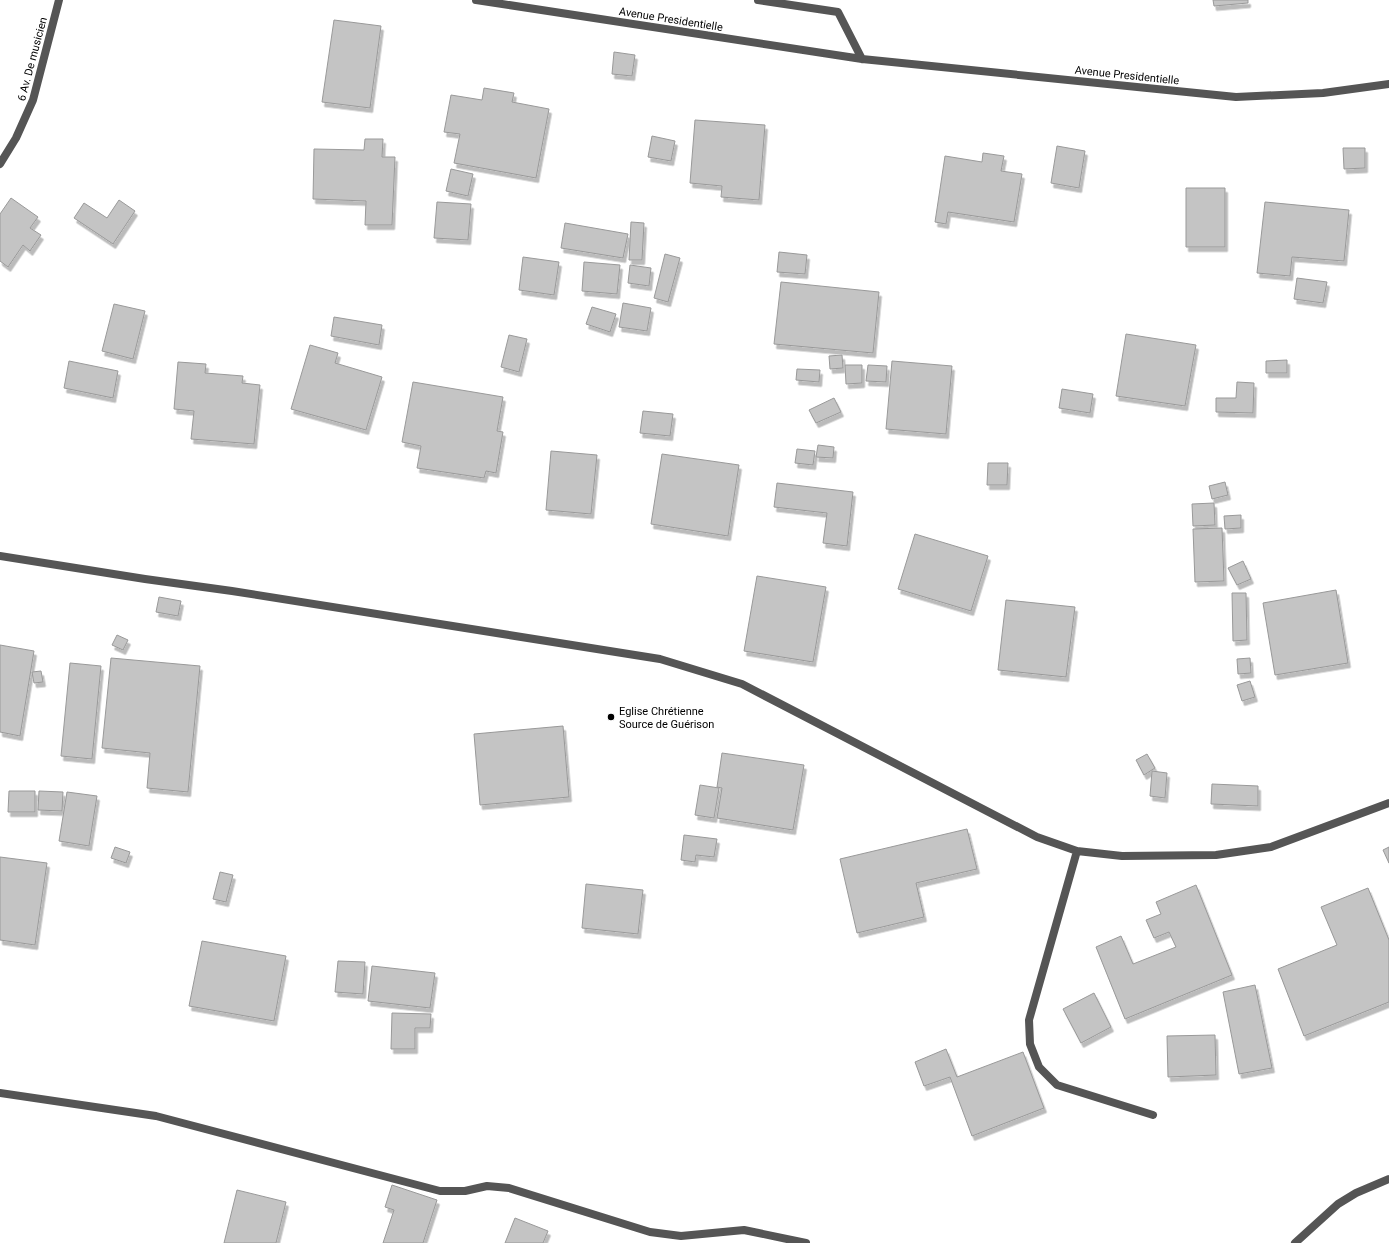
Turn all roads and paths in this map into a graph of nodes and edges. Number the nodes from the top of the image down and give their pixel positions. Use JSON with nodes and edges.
{"nodes":[{"id":1,"x":59,"y":0,"type":"edge"},
{"id":2,"x":476,"y":0,"type":"edge"},
{"id":3,"x":758,"y":0,"type":"edge"},
{"id":4,"x":862,"y":59,"type":"junction"},
{"id":5,"x":1389,"y":84,"type":"edge"},
{"id":6,"x":0,"y":164,"type":"edge"},
{"id":7,"x":0,"y":556,"type":"edge"},
{"id":8,"x":1389,"y":803,"type":"edge"},
{"id":9,"x":1077,"y":851,"type":"junction"},
{"id":10,"x":0,"y":1093,"type":"edge"},
{"id":11,"x":1153,"y":1115,"type":"dead end"},
{"id":12,"x":1389,"y":1179,"type":"edge"},
{"id":13,"x":806,"y":1243,"type":"edge"},
{"id":14,"x":1295,"y":1243,"type":"edge"}],
"edges":[{"from":1,"to":6,"type":"street","name":"6 Av. De musicien"},
{"from":2,"to":4,"type":"street","name":"Avenue Presidentielle"},
{"from":3,"to":4,"type":"street"},
{"from":4,"to":5,"type":"street","name":"Avenue Presidentielle"},
{"from":7,"to":9,"type":"street"},
{"from":8,"to":9,"type":"street"},
{"from":9,"to":11,"type":"street"},
{"from":10,"to":13,"type":"street"},
{"from":12,"to":14,"type":"street"}]}
